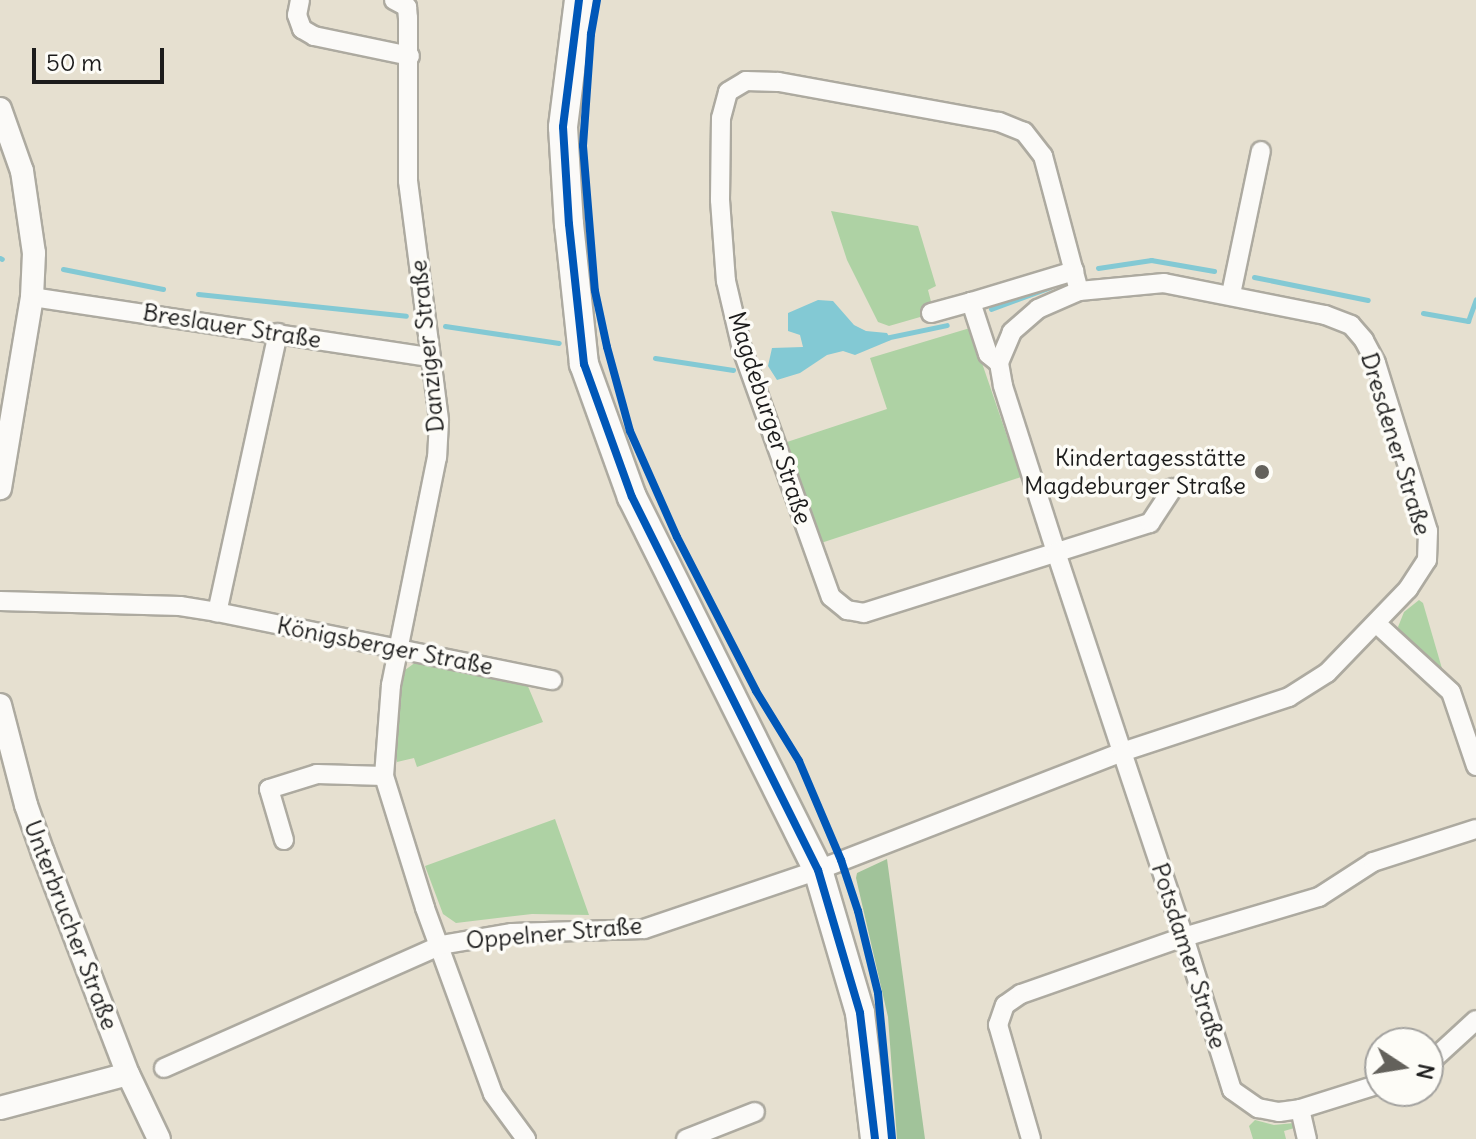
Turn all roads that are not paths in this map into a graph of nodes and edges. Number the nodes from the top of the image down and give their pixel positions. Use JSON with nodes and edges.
{"nodes":[{"id":1,"x":300,"y":0,"type":"edge"},
{"id":2,"x":394,"y":0,"type":"edge"},
{"id":3,"x":579,"y":0,"type":"edge"},
{"id":4,"x":410,"y":56,"type":"junction"},
{"id":5,"x":0,"y":109,"type":"edge"},
{"id":6,"x":1261,"y":151,"type":"dead end"},
{"id":7,"x":1074,"y":271,"type":"junction"},
{"id":8,"x":1079,"y":291,"type":"junction"},
{"id":9,"x":1231,"y":294,"type":"junction"},
{"id":10,"x":32,"y":297,"type":"junction"},
{"id":11,"x":971,"y":302,"type":"junction"},
{"id":12,"x":931,"y":313,"type":"dead end"},
{"id":13,"x":278,"y":333,"type":"junction"},
{"id":14,"x":431,"y":357,"type":"junction"},
{"id":15,"x":999,"y":363,"type":"junction"},
{"id":16,"x":0,"y":488,"type":"edge"},
{"id":17,"x":1173,"y":488,"type":"dead end"},
{"id":18,"x":1056,"y":552,"type":"junction"},
{"id":19,"x":0,"y":601,"type":"edge"},
{"id":20,"x":217,"y":612,"type":"junction"},
{"id":21,"x":1377,"y":624,"type":"junction"},
{"id":22,"x":398,"y":649,"type":"junction"},
{"id":23,"x":552,"y":680,"type":"dead end"},
{"id":24,"x":0,"y":705,"type":"edge"},
{"id":25,"x":1122,"y":752,"type":"junction"},
{"id":26,"x":1476,"y":766,"type":"edge"},
{"id":27,"x":384,"y":776,"type":"junction"},
{"id":28,"x":1476,"y":829,"type":"edge"},
{"id":29,"x":284,"y":840,"type":"dead end"},
{"id":30,"x":818,"y":870,"type":"junction"},
{"id":31,"x":1184,"y":937,"type":"junction"},
{"id":32,"x":441,"y":945,"type":"junction"},
{"id":33,"x":1476,"y":1020,"type":"edge"},
{"id":34,"x":1444,"y":1049,"type":"edge"},
{"id":35,"x":164,"y":1068,"type":"dead end"},
{"id":36,"x":128,"y":1074,"type":"junction"},
{"id":37,"x":1364,"y":1089,"type":"edge"},
{"id":38,"x":0,"y":1108,"type":"edge"},
{"id":39,"x":1300,"y":1109,"type":"junction"},
{"id":40,"x":755,"y":1112,"type":"dead end"},
{"id":41,"x":159,"y":1139,"type":"edge"},
{"id":42,"x":526,"y":1139,"type":"edge"},
{"id":43,"x":686,"y":1139,"type":"edge"},
{"id":44,"x":875,"y":1139,"type":"edge"},
{"id":45,"x":1031,"y":1139,"type":"edge"},
{"id":46,"x":1307,"y":1139,"type":"edge"}],
"edges":[{"from":1,"to":4,"type":"street"},
{"from":2,"to":4,"type":"street","name":"Danziger Straße"},
{"from":3,"to":30,"type":"main road"},
{"from":4,"to":14,"type":"street","name":"Danziger Straße"},
{"from":5,"to":10,"type":"street"},
{"from":6,"to":9,"type":"street"},
{"from":7,"to":8,"type":"street","name":"Magdeburger Straße"},
{"from":7,"to":11,"type":"street"},
{"from":7,"to":18,"type":"street","name":"Magdeburger Straße"},
{"from":8,"to":9,"type":"street","name":"Dresdener Straße"},
{"from":8,"to":15,"type":"street","name":"Dresdener Straße"},
{"from":9,"to":21,"type":"street","name":"Dresdener Straße"},
{"from":10,"to":13,"type":"street","name":"Breslauer Straße"},
{"from":10,"to":16,"type":"street"},
{"from":11,"to":12,"type":"street"},
{"from":11,"to":15,"type":"street"},
{"from":13,"to":14,"type":"street","name":"Breslauer Straße"},
{"from":13,"to":20,"type":"street"},
{"from":14,"to":22,"type":"street","name":"Danziger Straße"},
{"from":15,"to":18,"type":"street"},
{"from":17,"to":18,"type":"street","name":"Magdeburger Straße"},
{"from":18,"to":25,"type":"street"},
{"from":19,"to":20,"type":"street","name":"Königsberger Straße"},
{"from":20,"to":22,"type":"street","name":"Königsberger Straße"},
{"from":21,"to":25,"type":"street","name":"Dresdener Straße"},
{"from":21,"to":26,"type":"street"},
{"from":22,"to":23,"type":"street","name":"Königsberger Straße"},
{"from":22,"to":27,"type":"street","name":"Danziger Straße"},
{"from":24,"to":36,"type":"street","name":"Unterbrucher Straße"},
{"from":25,"to":30,"type":"street","name":"Dresdener Straße"},
{"from":25,"to":31,"type":"street","name":"Potsdamer Straße"},
{"from":27,"to":29,"type":"street"},
{"from":27,"to":32,"type":"street","name":"Danziger Straße"},
{"from":28,"to":31,"type":"street"},
{"from":30,"to":32,"type":"street","name":"Oppelner Straße"},
{"from":30,"to":44,"type":"main road"},
{"from":31,"to":39,"type":"street","name":"Potsdamer Straße"},
{"from":31,"to":45,"type":"street"},
{"from":32,"to":35,"type":"street","name":"Oppelner Straße"},
{"from":32,"to":42,"type":"street","name":"Danziger Straße"},
{"from":33,"to":34,"type":"street"},
{"from":36,"to":38,"type":"street"},
{"from":36,"to":41,"type":"street","name":"Unterbrucher Straße"},
{"from":37,"to":39,"type":"street","name":"Potsdamer Straße"},
{"from":39,"to":46,"type":"street"},
{"from":40,"to":43,"type":"street"}]}
